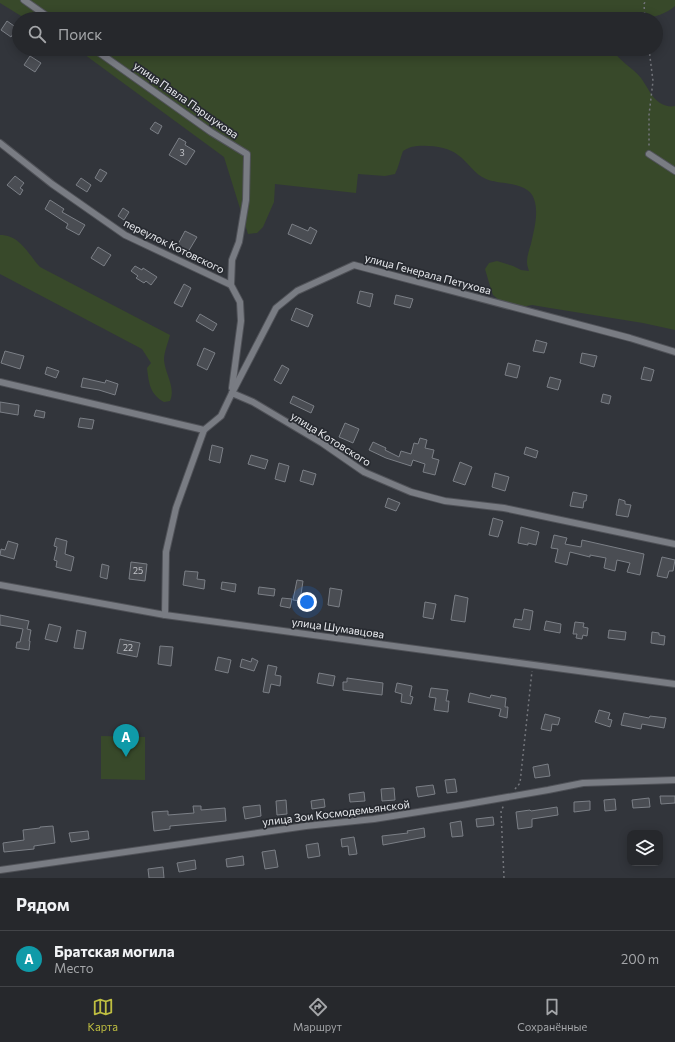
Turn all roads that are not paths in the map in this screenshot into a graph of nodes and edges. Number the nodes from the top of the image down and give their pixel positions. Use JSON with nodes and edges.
{"nodes":[{"id":1,"x":24,"y":0,"type":"edge"},
{"id":2,"x":41,"y":12,"type":"edge"},
{"id":3,"x":104,"y":56,"type":"edge"},
{"id":4,"x":0,"y":143,"type":"edge"},
{"id":5,"x":649,"y":154,"type":"road end"},
{"id":6,"x":675,"y":171,"type":"edge"},
{"id":7,"x":231,"y":285,"type":"junction"},
{"id":8,"x":675,"y":352,"type":"edge"},
{"id":9,"x":0,"y":382,"type":"edge"},
{"id":10,"x":232,"y":393,"type":"junction"},
{"id":11,"x":204,"y":430,"type":"junction"},
{"id":12,"x":675,"y":544,"type":"edge"},
{"id":13,"x":0,"y":585,"type":"edge"},
{"id":14,"x":165,"y":615,"type":"junction"},
{"id":15,"x":675,"y":684,"type":"edge"},
{"id":16,"x":675,"y":780,"type":"edge"},
{"id":17,"x":0,"y":870,"type":"edge"}],
"edges":[{"from":1,"to":2,"type":"street"},
{"from":3,"to":7,"type":"street","name":"улица Павла Паршукова"},
{"from":4,"to":7,"type":"street","name":"переулок Котовского"},
{"from":5,"to":6,"type":"street"},
{"from":7,"to":10,"type":"street","name":"переулок Котовского"},
{"from":8,"to":10,"type":"street","name":"улица Генерала Петухова"},
{"from":9,"to":11,"type":"street"},
{"from":10,"to":11,"type":"street"},
{"from":10,"to":12,"type":"street","name":"улица Котовского"},
{"from":11,"to":14,"type":"street"},
{"from":13,"to":14,"type":"street","name":"улица Шумавцова"},
{"from":14,"to":15,"type":"street","name":"улица Шумавцова"},
{"from":16,"to":17,"type":"street","name":"улица Зои Космодемьянской"}]}
